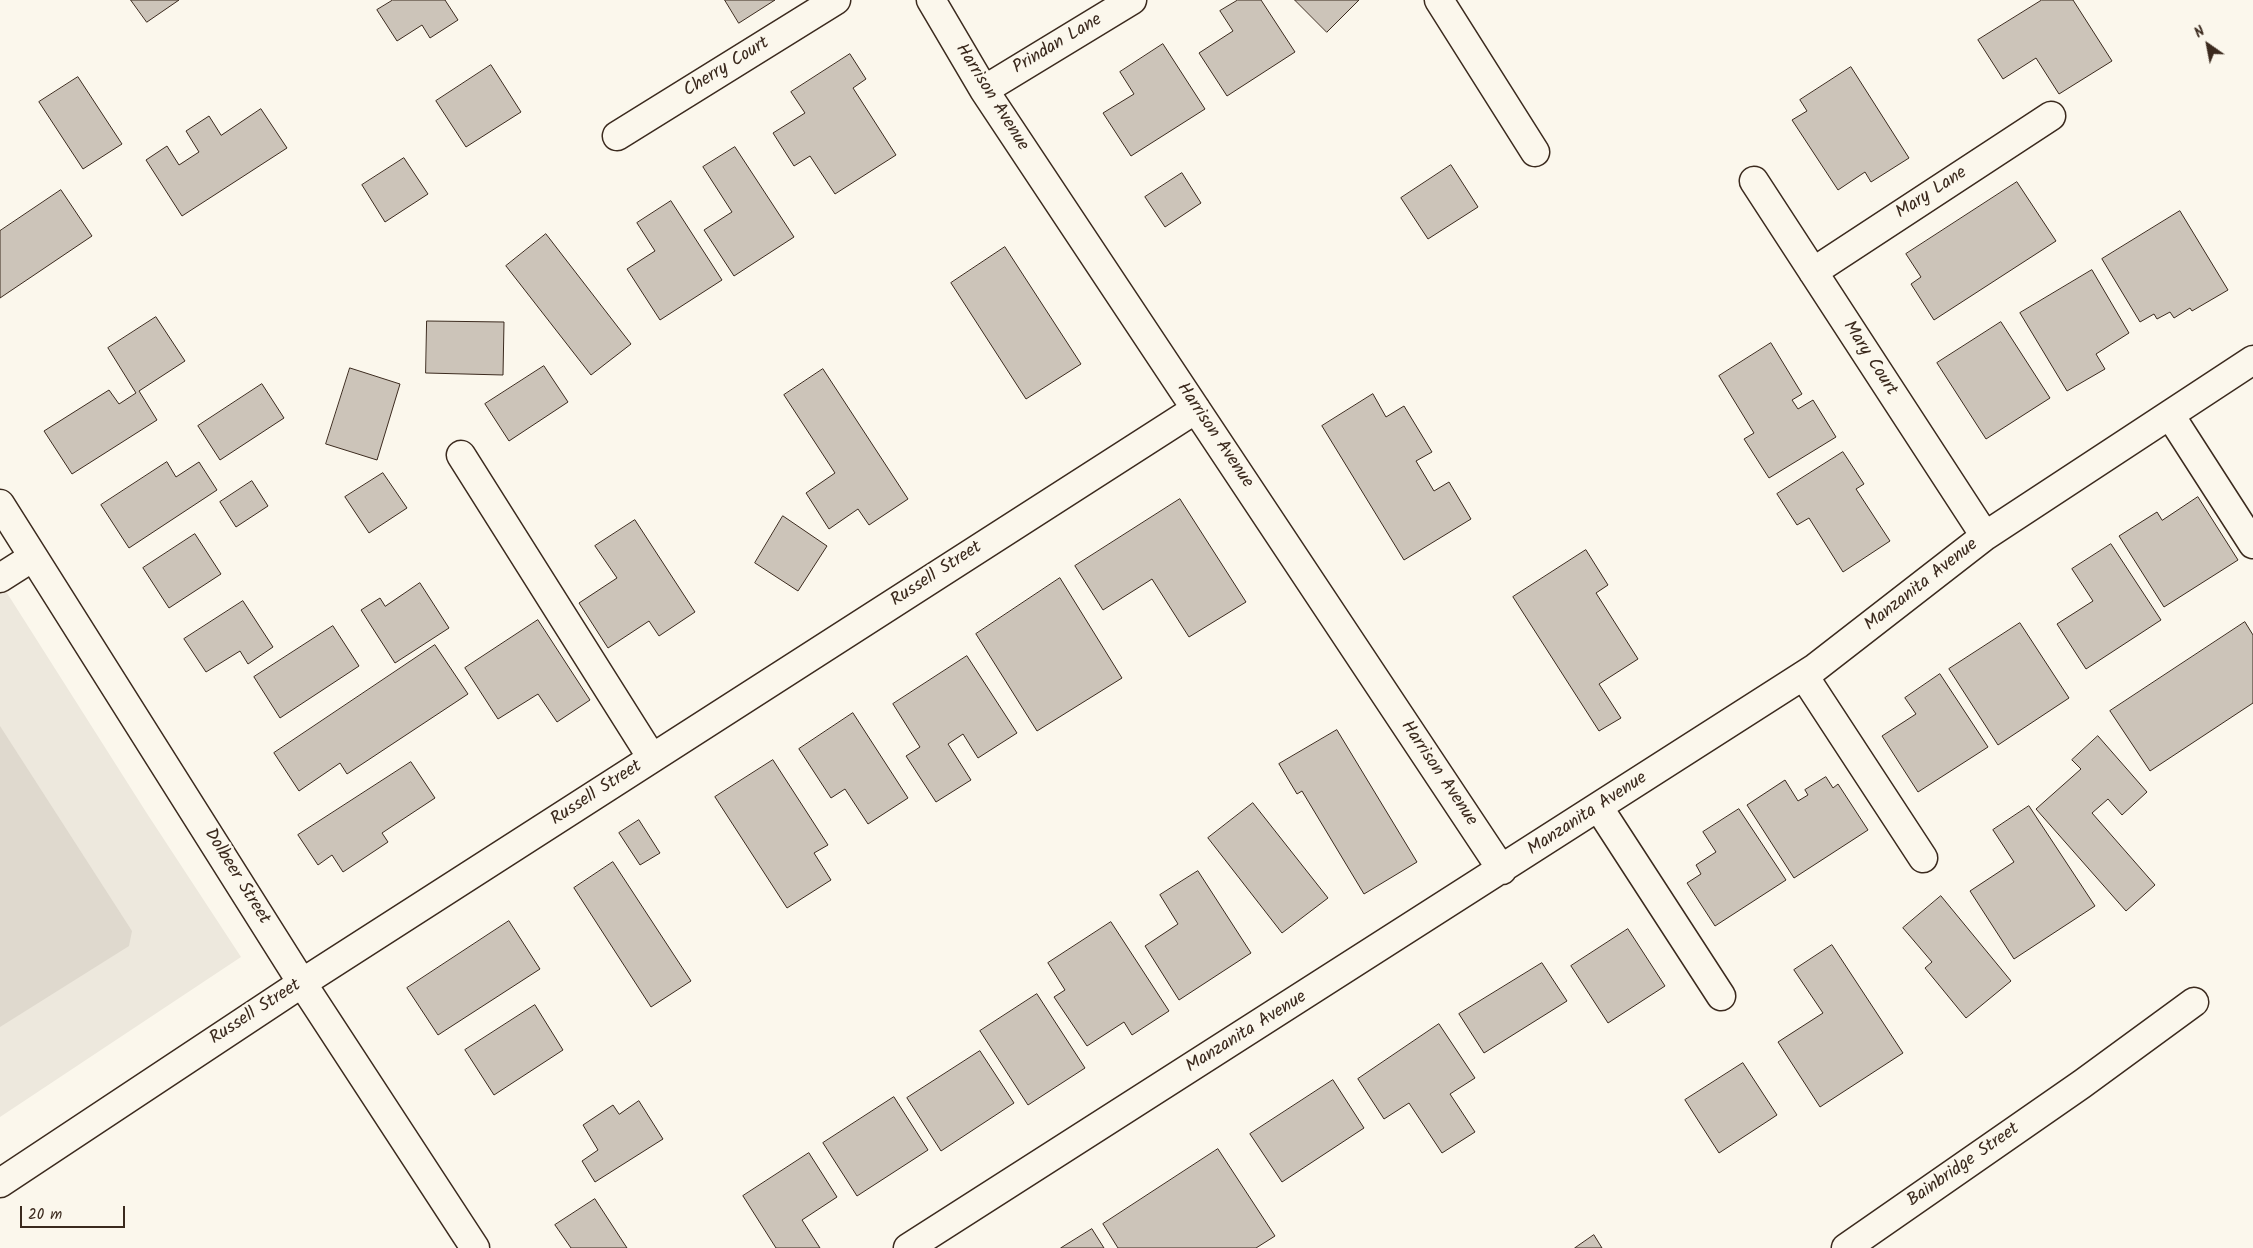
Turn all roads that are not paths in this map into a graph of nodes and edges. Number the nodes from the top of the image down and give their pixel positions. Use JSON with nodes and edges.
{"nodes":[{"id":1,"x":836,"y":0,"type":"edge"},
{"id":2,"x":931,"y":0,"type":"edge"},
{"id":3,"x":1132,"y":0,"type":"edge"},
{"id":4,"x":1439,"y":0,"type":"edge"},
{"id":5,"x":984,"y":90,"type":"junction"},
{"id":6,"x":2051,"y":116,"type":"dead end"},
{"id":7,"x":617,"y":136,"type":"dead end"},
{"id":8,"x":1535,"y":152,"type":"dead end"},
{"id":9,"x":1754,"y":181,"type":"dead end"},
{"id":10,"x":1813,"y":272,"type":"junction"},
{"id":11,"x":2253,"y":360,"type":"edge"},
{"id":12,"x":1196,"y":410,"type":"junction"},
{"id":13,"x":2170,"y":415,"type":"junction"},
{"id":14,"x":461,"y":455,"type":"dead end"},
{"id":15,"x":0,"y":504,"type":"edge"},
{"id":16,"x":1985,"y":536,"type":"junction"},
{"id":17,"x":2253,"y":544,"type":"edge"},
{"id":18,"x":33,"y":557,"type":"junction"},
{"id":19,"x":0,"y":578,"type":"edge"},
{"id":20,"x":1804,"y":676,"type":"junction"},
{"id":21,"x":652,"y":758,"type":"junction"},
{"id":22,"x":1599,"y":808,"type":"junction"},
{"id":23,"x":1923,"y":858,"type":"dead end"},
{"id":24,"x":1502,"y":870,"type":"junction"},
{"id":25,"x":302,"y":983,"type":"junction"},
{"id":26,"x":1722,"y":996,"type":"dead end"},
{"id":27,"x":2194,"y":1002,"type":"dead end"},
{"id":28,"x":0,"y":1183,"type":"edge"},
{"id":29,"x":475,"y":1248,"type":"edge"},
{"id":30,"x":908,"y":1248,"type":"edge"},
{"id":31,"x":1846,"y":1248,"type":"edge"}],
"edges":[{"from":1,"to":7,"type":"street","name":"Cherry Court"},
{"from":2,"to":5,"type":"street","name":"Harrison Avenue"},
{"from":3,"to":5,"type":"street","name":"Prindan Lane"},
{"from":4,"to":8,"type":"street"},
{"from":5,"to":12,"type":"street","name":"Harrison Avenue"},
{"from":6,"to":10,"type":"street","name":"Mary Lane"},
{"from":9,"to":10,"type":"street","name":"Mary Court"},
{"from":10,"to":16,"type":"street","name":"Mary Court"},
{"from":11,"to":13,"type":"street","name":"Manzanita Avenue"},
{"from":12,"to":21,"type":"street","name":"Russell Street"},
{"from":12,"to":24,"type":"street","name":"Harrison Avenue"},
{"from":13,"to":16,"type":"street","name":"Manzanita Avenue"},
{"from":13,"to":17,"type":"street"},
{"from":14,"to":21,"type":"street"},
{"from":15,"to":18,"type":"street","name":"Dolbeer Street"},
{"from":16,"to":20,"type":"street","name":"Manzanita Avenue"},
{"from":18,"to":19,"type":"street"},
{"from":18,"to":25,"type":"street","name":"Dolbeer Street"},
{"from":20,"to":22,"type":"street","name":"Manzanita Avenue"},
{"from":20,"to":23,"type":"street"},
{"from":21,"to":25,"type":"street","name":"Russell Street"},
{"from":22,"to":24,"type":"street","name":"Manzanita Avenue"},
{"from":22,"to":26,"type":"street"},
{"from":24,"to":30,"type":"street","name":"Manzanita Avenue"},
{"from":25,"to":28,"type":"street","name":"Russell Street"},
{"from":25,"to":29,"type":"street","name":"Dolbeer Street"},
{"from":27,"to":31,"type":"street","name":"Bainbridge Street"}]}
